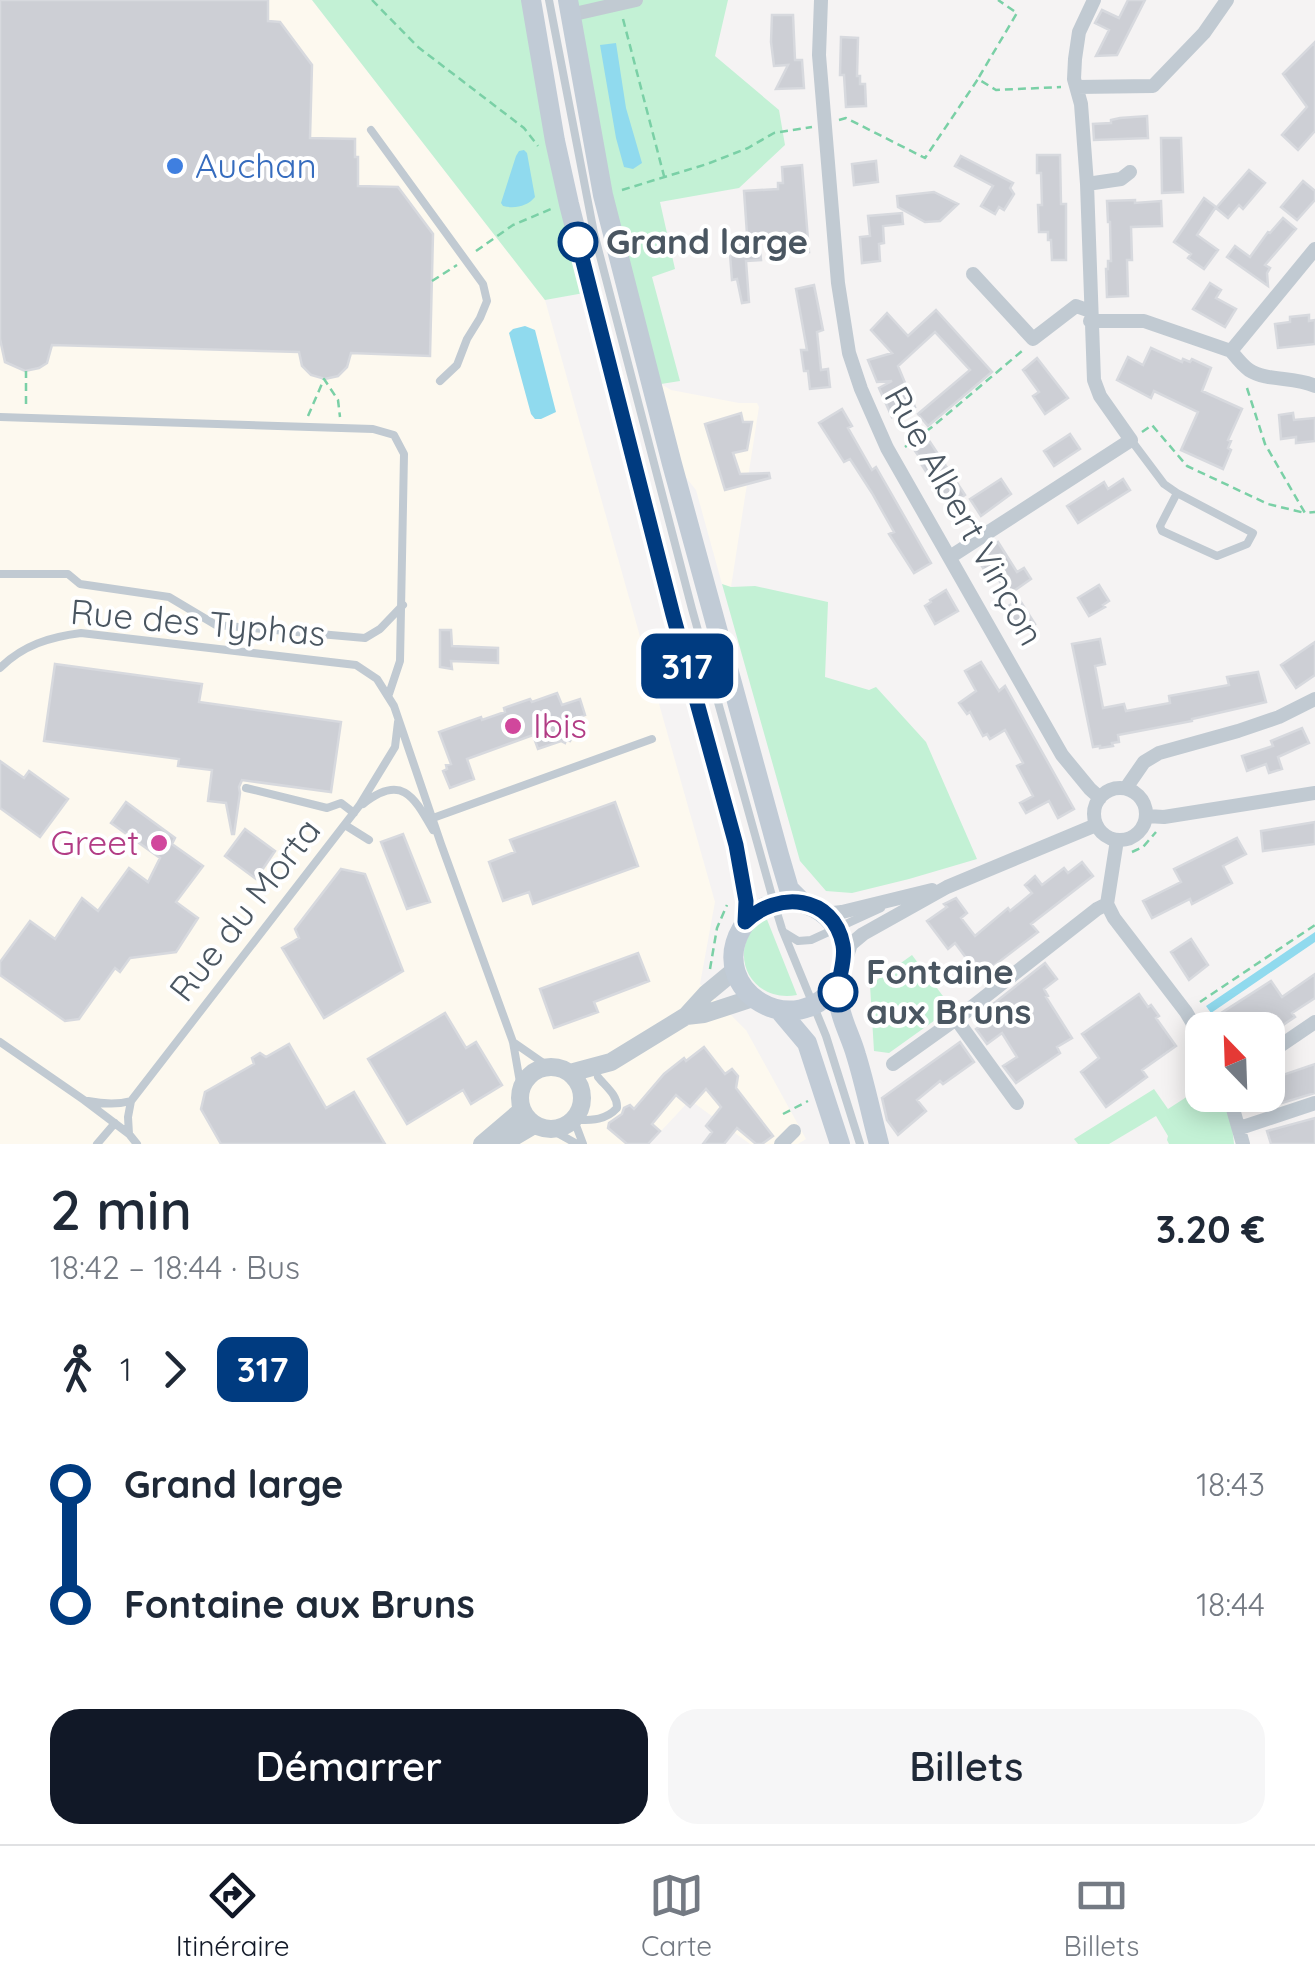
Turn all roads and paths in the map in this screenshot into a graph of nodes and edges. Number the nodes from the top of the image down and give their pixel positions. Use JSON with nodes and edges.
{"nodes":[{"id":1,"x":372,"y":0,"type":"edge"},
{"id":2,"x":531,"y":0,"type":"edge"},
{"id":3,"x":549,"y":0,"type":"edge"},
{"id":4,"x":636,"y":0,"type":"edge"},
{"id":5,"x":820,"y":0,"type":"edge"},
{"id":6,"x":998,"y":0,"type":"edge"},
{"id":7,"x":1094,"y":0,"type":"edge"},
{"id":8,"x":1227,"y":0,"type":"edge"},
{"id":9,"x":619,"y":3,"type":"junction"},
{"id":10,"x":569,"y":8,"type":"edge"},
{"id":11,"x":978,"y":78,"type":"junction"},
{"id":12,"x":1077,"y":87,"type":"junction"},
{"id":13,"x":826,"y":124,"type":"junction"},
{"id":14,"x":372,"y":130,"type":"dead end"},
{"id":15,"x":539,"y":147,"type":"dead end"},
{"id":16,"x":1130,"y":172,"type":"dead end"},
{"id":17,"x":664,"y":177,"type":"junction"},
{"id":18,"x":1087,"y":184,"type":"junction"},
{"id":19,"x":621,"y":190,"type":"dead end"},
{"id":20,"x":553,"y":209,"type":"dead end"},
{"id":21,"x":1315,"y":249,"type":"edge"},
{"id":22,"x":466,"y":258,"type":"junction"},
{"id":23,"x":973,"y":274,"type":"dead end"},
{"id":24,"x":432,"y":281,"type":"dead end"},
{"id":25,"x":1090,"y":316,"type":"junction"},
{"id":26,"x":1034,"y":339,"type":"junction"},
{"id":27,"x":1231,"y":351,"type":"junction"},
{"id":28,"x":1248,"y":369,"type":"junction"},
{"id":29,"x":26,"y":371,"type":"dead end"},
{"id":30,"x":440,"y":381,"type":"dead end"},
{"id":31,"x":1310,"y":383,"type":"edge"},
{"id":32,"x":0,"y":417,"type":"edge"},
{"id":33,"x":26,"y":418,"type":"junction"},
{"id":34,"x":305,"y":426,"type":"junction"},
{"id":35,"x":342,"y":428,"type":"junction"},
{"id":36,"x":1131,"y":440,"type":"junction"},
{"id":37,"x":894,"y":459,"type":"junction"},
{"id":38,"x":1177,"y":494,"type":"junction"},
{"id":39,"x":1315,"y":512,"type":"edge"},
{"id":40,"x":1305,"y":513,"type":"junction"},
{"id":41,"x":950,"y":558,"type":"junction"},
{"id":42,"x":0,"y":574,"type":"edge"},
{"id":43,"x":403,"y":605,"type":"junction"},
{"id":44,"x":0,"y":668,"type":"edge"},
{"id":45,"x":389,"y":694,"type":"junction"},
{"id":46,"x":1315,"y":699,"type":"edge"},
{"id":47,"x":398,"y":715,"type":"junction"},
{"id":48,"x":652,"y":740,"type":"dead end"},
{"id":49,"x":246,"y":788,"type":"dead end"},
{"id":50,"x":1126,"y":788,"type":"junction"},
{"id":51,"x":1315,"y":794,"type":"edge"},
{"id":52,"x":1100,"y":798,"type":"junction"},
{"id":53,"x":357,"y":810,"type":"junction"},
{"id":54,"x":1146,"y":816,"type":"junction"},
{"id":55,"x":433,"y":818,"type":"junction"},
{"id":56,"x":345,"y":825,"type":"junction"},
{"id":57,"x":1096,"y":825,"type":"junction"},
{"id":58,"x":1160,"y":828,"type":"dead end"},
{"id":59,"x":369,"y":840,"type":"dead end"},
{"id":60,"x":1117,"y":840,"type":"junction"},
{"id":61,"x":441,"y":844,"type":"junction"},
{"id":62,"x":1128,"y":854,"type":"dead end"},
{"id":63,"x":947,"y":886,"type":"junction"},
{"id":64,"x":802,"y":902,"type":"junction"},
{"id":65,"x":774,"y":903,"type":"junction"},
{"id":66,"x":1107,"y":904,"type":"junction"},
{"id":67,"x":727,"y":905,"type":"dead end"},
{"id":68,"x":830,"y":921,"type":"junction"},
{"id":69,"x":745,"y":922,"type":"junction"},
{"id":70,"x":1315,"y":925,"type":"edge"},
{"id":71,"x":874,"y":927,"type":"junction"},
{"id":72,"x":782,"y":929,"type":"junction"},
{"id":73,"x":735,"y":970,"type":"junction"},
{"id":74,"x":841,"y":973,"type":"junction"},
{"id":75,"x":714,"y":977,"type":"dead end"},
{"id":76,"x":753,"y":998,"type":"junction"},
{"id":77,"x":812,"y":1006,"type":"junction"},
{"id":78,"x":1192,"y":1007,"type":"dead end"},
{"id":79,"x":780,"y":1011,"type":"junction"},
{"id":80,"x":1186,"y":1012,"type":"edge"},
{"id":81,"x":686,"y":1016,"type":"junction"},
{"id":82,"x":956,"y":1019,"type":"junction"},
{"id":83,"x":1315,"y":1022,"type":"edge"},
{"id":84,"x":0,"y":1042,"type":"edge"},
{"id":85,"x":513,"y":1042,"type":"junction"},
{"id":86,"x":1285,"y":1042,"type":"edge"},
{"id":87,"x":610,"y":1062,"type":"junction"},
{"id":88,"x":893,"y":1064,"type":"dead end"},
{"id":89,"x":549,"y":1066,"type":"junction"},
{"id":90,"x":570,"y":1073,"type":"junction"},
{"id":91,"x":598,"y":1077,"type":"junction"},
{"id":92,"x":521,"y":1088,"type":"junction"},
{"id":93,"x":582,"y":1095,"type":"junction"},
{"id":94,"x":813,"y":1098,"type":"dead end"},
{"id":95,"x":84,"y":1100,"type":"junction"},
{"id":96,"x":132,"y":1101,"type":"junction"},
{"id":97,"x":1016,"y":1103,"type":"dead end"},
{"id":98,"x":1315,"y":1104,"type":"edge"},
{"id":99,"x":1235,"y":1112,"type":"edge"},
{"id":100,"x":782,"y":1114,"type":"dead end"},
{"id":101,"x":574,"y":1120,"type":"junction"},
{"id":102,"x":536,"y":1122,"type":"junction"},
{"id":103,"x":115,"y":1123,"type":"junction"},
{"id":104,"x":1240,"y":1128,"type":"junction"},
{"id":105,"x":794,"y":1132,"type":"dead end"},
{"id":106,"x":129,"y":1134,"type":"junction"},
{"id":107,"x":97,"y":1144,"type":"edge"},
{"id":108,"x":138,"y":1144,"type":"edge"},
{"id":109,"x":482,"y":1144,"type":"edge"},
{"id":110,"x":502,"y":1144,"type":"edge"},
{"id":111,"x":580,"y":1144,"type":"edge"},
{"id":112,"x":780,"y":1144,"type":"edge"},
{"id":113,"x":840,"y":1144,"type":"edge"},
{"id":114,"x":860,"y":1144,"type":"edge"},
{"id":115,"x":878,"y":1144,"type":"edge"},
{"id":116,"x":1243,"y":1144,"type":"edge"}],
"edges":[{"from":1,"to":15,"type":"path"},
{"from":2,"to":69,"type":"main road"},
{"from":3,"to":65,"type":"lane"},
{"from":4,"to":9,"type":"street"},
{"from":5,"to":13,"type":"street","name":"Rue Albert Vinçon"},
{"from":6,"to":11,"type":"path"},
{"from":7,"to":12,"type":"street"},
{"from":8,"to":12,"type":"street"},
{"from":9,"to":10,"type":"street"},
{"from":9,"to":17,"type":"path"},
{"from":10,"to":64,"type":"main road"},
{"from":11,"to":12,"type":"path"},
{"from":11,"to":13,"type":"path"},
{"from":12,"to":18,"type":"street"},
{"from":13,"to":17,"type":"path"},
{"from":13,"to":37,"type":"street","name":"Rue Albert Vinçon"},
{"from":14,"to":22,"type":"lane"},
{"from":16,"to":18,"type":"street"},
{"from":17,"to":19,"type":"path"},
{"from":18,"to":25,"type":"street"},
{"from":20,"to":22,"type":"path"},
{"from":21,"to":27,"type":"street"},
{"from":22,"to":24,"type":"path"},
{"from":22,"to":30,"type":"lane"},
{"from":23,"to":26,"type":"street"},
{"from":25,"to":26,"type":"street"},
{"from":25,"to":27,"type":"street"},
{"from":25,"to":36,"type":"street"},
{"from":26,"to":37,"type":"path"},
{"from":27,"to":28,"type":"street"},
{"from":28,"to":31,"type":"street"},
{"from":28,"to":40,"type":"path"},
{"from":29,"to":33,"type":"path"},
{"from":32,"to":33,"type":"lane"},
{"from":33,"to":34,"type":"lane"},
{"from":34,"to":35,"type":"lane"},
{"from":34,"to":35,"type":"path"},
{"from":35,"to":43,"type":"lane"},
{"from":36,"to":38,"type":"lane"},
{"from":36,"to":40,"type":"path"},
{"from":36,"to":41,"type":"street"},
{"from":37,"to":41,"type":"street","name":"Rue Albert Vinçon"},
{"from":38,"to":38,"type":"lane"},
{"from":39,"to":40,"type":"path"},
{"from":41,"to":52,"type":"street","name":"Rue Albert Vinçon"},
{"from":42,"to":43,"type":"lane"},
{"from":43,"to":45,"type":"lane"},
{"from":44,"to":45,"type":"lane","name":"Rue des Typhas"},
{"from":45,"to":47,"type":"lane"},
{"from":46,"to":50,"type":"street"},
{"from":47,"to":53,"type":"lane","name":"Rue du Morta"},
{"from":47,"to":55,"type":"lane"},
{"from":48,"to":55,"type":"lane"},
{"from":49,"to":53,"type":"lane"},
{"from":50,"to":52,"type":"street"},
{"from":50,"to":54,"type":"street"},
{"from":51,"to":54,"type":"street"},
{"from":52,"to":57,"type":"street"},
{"from":53,"to":56,"type":"lane","name":"Rue du Morta"},
{"from":53,"to":61,"type":"lane"},
{"from":54,"to":60,"type":"street"},
{"from":55,"to":61,"type":"lane"},
{"from":56,"to":59,"type":"lane"},
{"from":56,"to":96,"type":"lane","name":"Rue du Morta"},
{"from":57,"to":60,"type":"street"},
{"from":57,"to":63,"type":"street"},
{"from":58,"to":62,"type":"path"},
{"from":60,"to":66,"type":"street"},
{"from":61,"to":85,"type":"lane"},
{"from":63,"to":68,"type":"street"},
{"from":63,"to":71,"type":"street"},
{"from":64,"to":65,"type":"main road"},
{"from":64,"to":68,"type":"main road"},
{"from":65,"to":69,"type":"main road"},
{"from":65,"to":72,"type":"lane"},
{"from":66,"to":80,"type":"street"},
{"from":66,"to":82,"type":"street"},
{"from":67,"to":75,"type":"path"},
{"from":68,"to":71,"type":"lane"},
{"from":68,"to":72,"type":"lane"},
{"from":68,"to":74,"type":"main road"},
{"from":69,"to":73,"type":"main road"},
{"from":70,"to":78,"type":"path"},
{"from":71,"to":74,"type":"street"},
{"from":72,"to":77,"type":"lane"},
{"from":73,"to":76,"type":"main road"},
{"from":73,"to":81,"type":"street"},
{"from":74,"to":77,"type":"main road"},
{"from":74,"to":115,"type":"main road"},
{"from":76,"to":79,"type":"main road"},
{"from":76,"to":81,"type":"street"},
{"from":77,"to":79,"type":"main road"},
{"from":77,"to":114,"type":"lane"},
{"from":79,"to":113,"type":"main road"},
{"from":81,"to":87,"type":"street"},
{"from":82,"to":88,"type":"street"},
{"from":82,"to":97,"type":"street"},
{"from":83,"to":86,"type":"street"},
{"from":84,"to":95,"type":"lane"},
{"from":85,"to":89,"type":"lane"},
{"from":85,"to":92,"type":"lane"},
{"from":87,"to":90,"type":"street"},
{"from":87,"to":91,"type":"street"},
{"from":89,"to":90,"type":"street"},
{"from":89,"to":92,"type":"street"},
{"from":90,"to":93,"type":"street"},
{"from":91,"to":93,"type":"street"},
{"from":91,"to":101,"type":"lane"},
{"from":92,"to":102,"type":"street"},
{"from":93,"to":101,"type":"street"},
{"from":94,"to":100,"type":"path"},
{"from":95,"to":96,"type":"lane"},
{"from":95,"to":103,"type":"lane"},
{"from":96,"to":106,"type":"lane"},
{"from":98,"to":104,"type":"street"},
{"from":99,"to":104,"type":"street"},
{"from":101,"to":102,"type":"street"},
{"from":101,"to":111,"type":"lane"},
{"from":102,"to":109,"type":"street"},
{"from":102,"to":110,"type":"street"},
{"from":102,"to":111,"type":"lane"},
{"from":103,"to":106,"type":"lane"},
{"from":103,"to":107,"type":"lane"},
{"from":104,"to":116,"type":"street"},
{"from":105,"to":112,"type":"street"},
{"from":106,"to":108,"type":"lane"}]}
